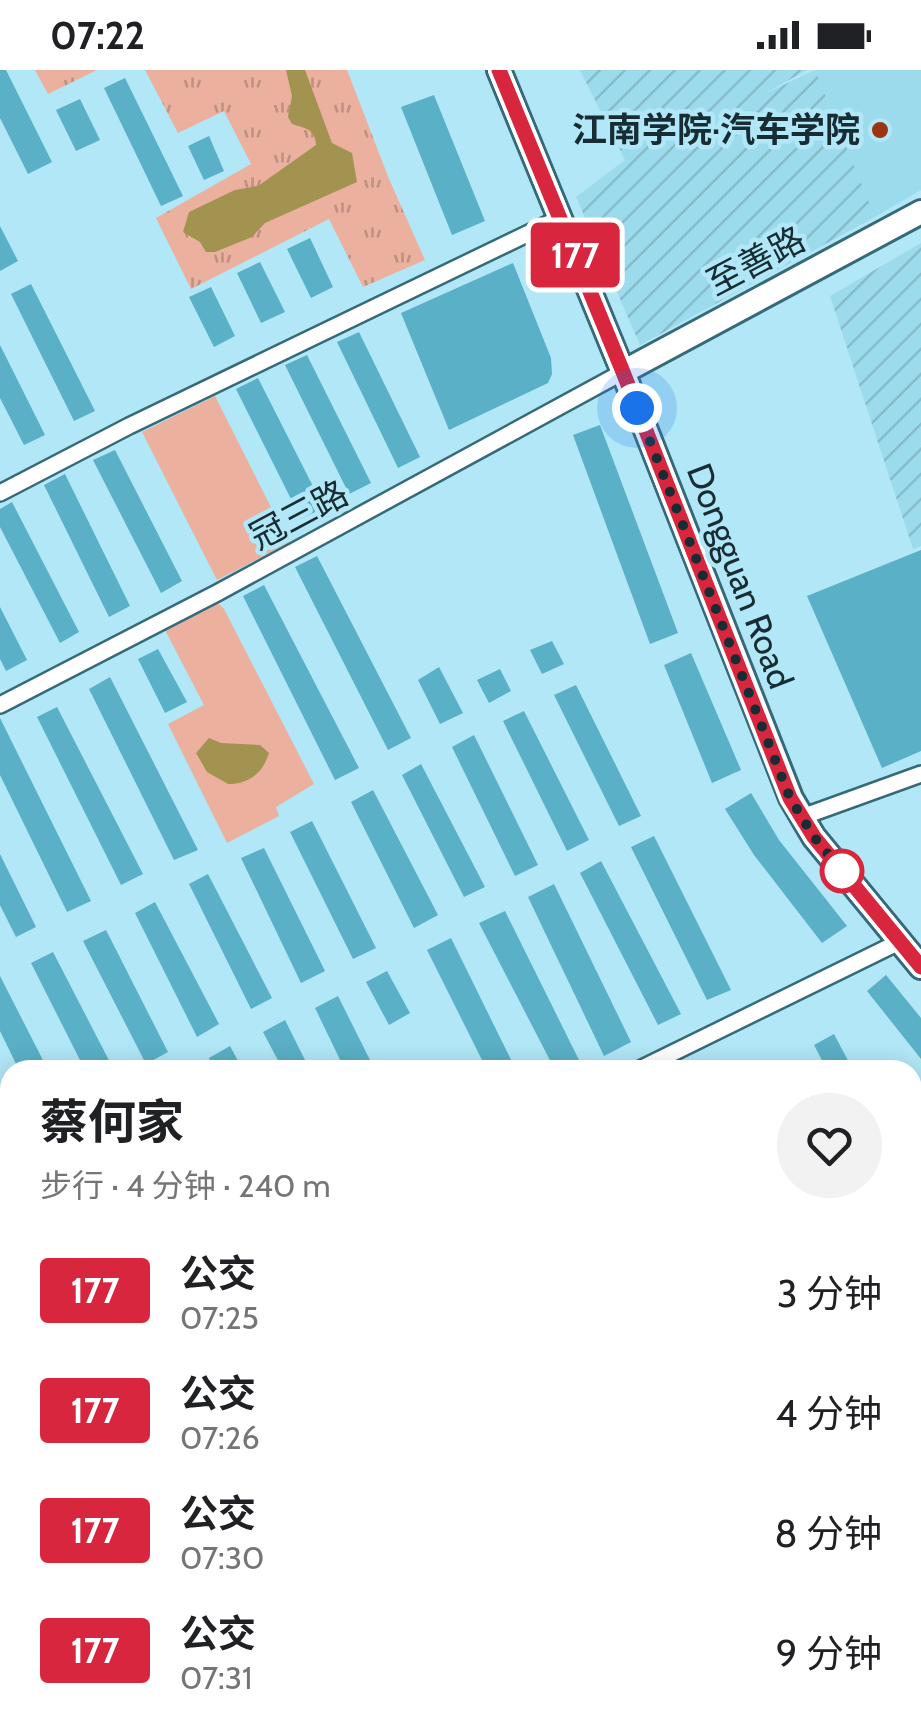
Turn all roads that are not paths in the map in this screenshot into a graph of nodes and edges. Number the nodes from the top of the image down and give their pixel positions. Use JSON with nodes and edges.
{"nodes":[{"id":1,"x":499,"y":70,"type":"edge"},
{"id":2,"x":921,"y":212,"type":"edge"},
{"id":3,"x":560,"y":218,"type":"junction"},
{"id":4,"x":623,"y":372,"type":"junction"},
{"id":5,"x":0,"y":493,"type":"edge"},
{"id":6,"x":0,"y":705,"type":"edge"},
{"id":7,"x":921,"y":775,"type":"edge"},
{"id":8,"x":802,"y":816,"type":"junction"},
{"id":9,"x":901,"y":941,"type":"junction"},
{"id":10,"x":921,"y":966,"type":"edge"},
{"id":11,"x":658,"y":1060,"type":"edge"}],
"edges":[{"from":1,"to":3,"type":"main road","name":"Dongguan Road"},
{"from":2,"to":4,"type":"main road","name":"至善路"},
{"from":3,"to":4,"type":"main road","name":"Dongguan Road"},
{"from":3,"to":5,"type":"street"},
{"from":4,"to":6,"type":"street","name":"冠三路"},
{"from":4,"to":8,"type":"main road","name":"Dongguan Road"},
{"from":7,"to":8,"type":"street"},
{"from":8,"to":9,"type":"main road","name":"Dongguan Road"},
{"from":9,"to":10,"type":"main road","name":"Dongguan Road"},
{"from":9,"to":11,"type":"street"}]}
